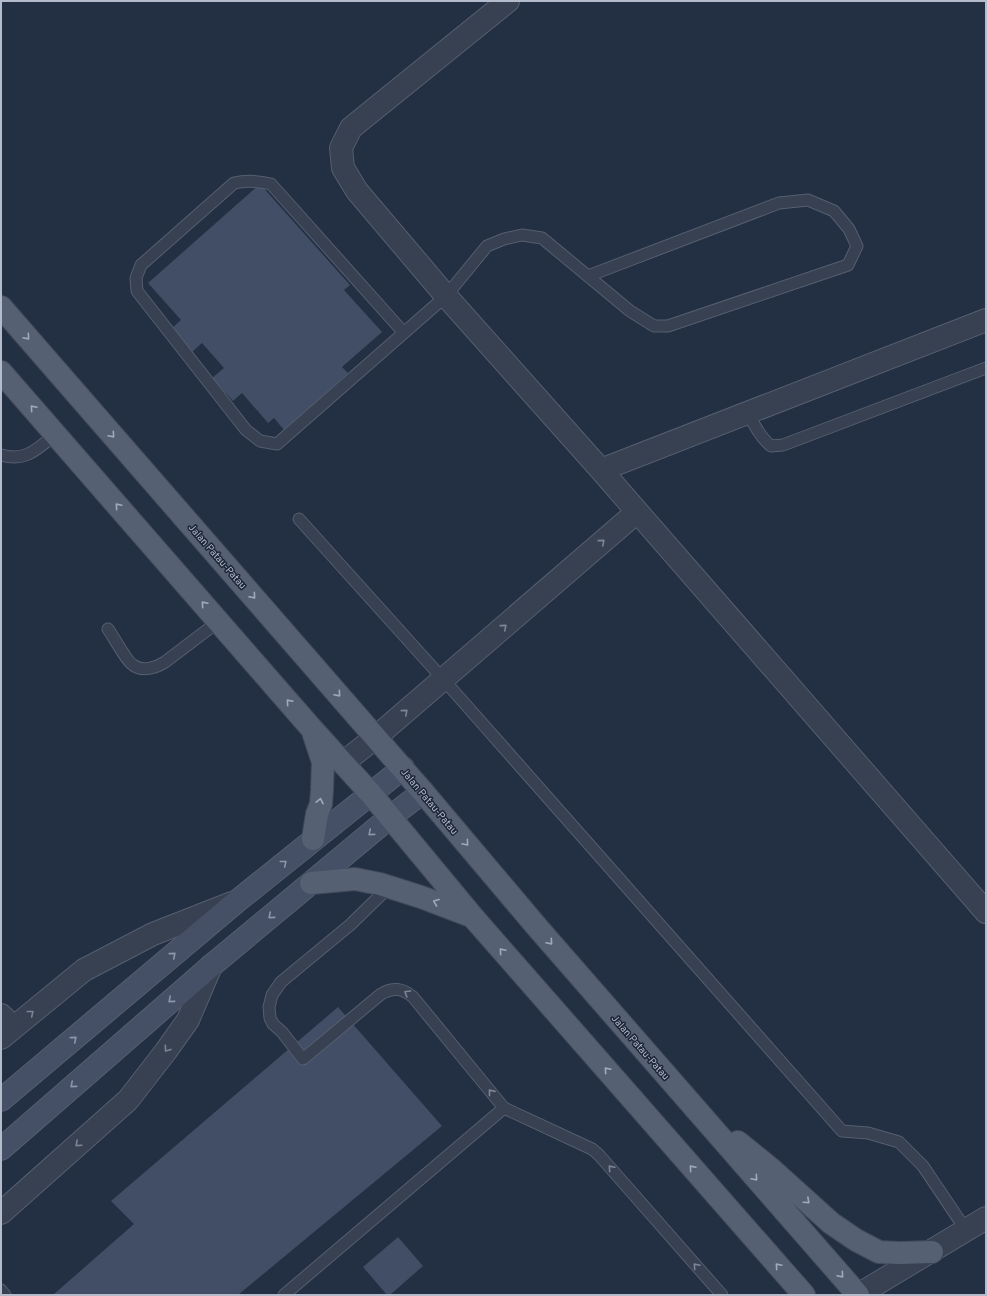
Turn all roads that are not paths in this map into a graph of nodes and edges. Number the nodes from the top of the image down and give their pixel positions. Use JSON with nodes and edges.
{"nodes":[{"id":1,"x":508,"y":1,"type":"edge"},
{"id":2,"x":588,"y":276,"type":"junction"},
{"id":3,"x":446,"y":296,"type":"junction"},
{"id":4,"x":1,"y":307,"type":"edge"},
{"id":5,"x":986,"y":320,"type":"edge"},
{"id":6,"x":404,"y":333,"type":"junction"},
{"id":7,"x":986,"y":368,"type":"edge"},
{"id":8,"x":1,"y":372,"type":"edge"},
{"id":9,"x":748,"y":412,"type":"junction"},
{"id":10,"x":55,"y":435,"type":"junction"},
{"id":11,"x":1,"y":455,"type":"edge"},
{"id":12,"x":601,"y":470,"type":"junction"},
{"id":13,"x":637,"y":512,"type":"junction"},
{"id":14,"x":298,"y":519,"type":"dead end"},
{"id":15,"x":219,"y":621,"type":"junction"},
{"id":16,"x":108,"y":629,"type":"dead end"},
{"id":17,"x":443,"y":679,"type":"junction"},
{"id":18,"x":312,"y":729,"type":"junction"},
{"id":19,"x":376,"y":737,"type":"junction"},
{"id":20,"x":343,"y":763,"type":"junction"},
{"id":21,"x":403,"y":768,"type":"junction"},
{"id":22,"x":423,"y":792,"type":"junction"},
{"id":23,"x":371,"y":794,"type":"junction"},
{"id":24,"x":389,"y":818,"type":"junction"},
{"id":25,"x":313,"y":840,"type":"junction"},
{"id":26,"x":311,"y":883,"type":"junction"},
{"id":27,"x":390,"y":886,"type":"junction"},
{"id":28,"x":236,"y":902,"type":"junction"},
{"id":29,"x":986,"y":912,"type":"edge"},
{"id":30,"x":472,"y":916,"type":"junction"},
{"id":31,"x":210,"y":966,"type":"junction"},
{"id":32,"x":5,"y":1027,"type":"edge"},
{"id":33,"x":1,"y":1100,"type":"edge"},
{"id":34,"x":692,"y":1105,"type":"junction"},
{"id":35,"x":504,"y":1108,"type":"junction"},
{"id":36,"x":1,"y":1149,"type":"edge"},
{"id":37,"x":1,"y":1213,"type":"edge"},
{"id":38,"x":986,"y":1218,"type":"edge"},
{"id":39,"x":966,"y":1230,"type":"junction"},
{"id":40,"x":932,"y":1252,"type":"junction"},
{"id":41,"x":1,"y":1290,"type":"edge"},
{"id":42,"x":5,"y":1295,"type":"edge"},
{"id":43,"x":284,"y":1295,"type":"edge"},
{"id":44,"x":722,"y":1295,"type":"edge"},
{"id":45,"x":804,"y":1295,"type":"edge"},
{"id":46,"x":858,"y":1295,"type":"edge"}],
"edges":[{"from":1,"to":3,"type":"street"},
{"from":2,"to":2,"type":"lane"},
{"from":2,"to":3,"type":"lane"},
{"from":3,"to":6,"type":"lane"},
{"from":3,"to":12,"type":"street"},
{"from":4,"to":19,"type":"main road","name":"Jalan Patau-Patau","one_way":true},
{"from":5,"to":9,"type":"street"},
{"from":6,"to":6,"type":"lane"},
{"from":7,"to":9,"type":"lane"},
{"from":10,"to":8,"type":"main road","one_way":true},
{"from":9,"to":12,"type":"street"},
{"from":10,"to":11,"type":"lane"},
{"from":15,"to":10,"type":"main road","one_way":true},
{"from":12,"to":13,"type":"street"},
{"from":17,"to":13,"type":"street","one_way":true},
{"from":13,"to":29,"type":"street"},
{"from":14,"to":17,"type":"lane"},
{"from":15,"to":16,"type":"lane"},
{"from":18,"to":15,"type":"main road","one_way":true},
{"from":19,"to":17,"type":"street","one_way":true},
{"from":17,"to":39,"type":"lane"},
{"from":18,"to":20,"type":"main road"},
{"from":25,"to":18,"type":"main road","one_way":true},
{"from":19,"to":20,"type":"street"},
{"from":19,"to":21,"type":"main road","name":"Jalan Patau-Patau"},
{"from":20,"to":23,"type":"main road"},
{"from":21,"to":22,"type":"main road","name":"Jalan Patau-Patau"},
{"from":21,"to":23,"type":"street"},
{"from":22,"to":24,"type":"street"},
{"from":22,"to":34,"type":"main road","name":"Jalan Patau-Patau","one_way":true},
{"from":23,"to":24,"type":"main road"},
{"from":23,"to":25,"type":"street"},
{"from":24,"to":26,"type":"street","one_way":true},
{"from":24,"to":30,"type":"main road"},
{"from":28,"to":25,"type":"street","one_way":true},
{"from":26,"to":27,"type":"main road"},
{"from":26,"to":31,"type":"street","one_way":true},
{"from":30,"to":27,"type":"main road","one_way":true},
{"from":35,"to":27,"type":"lane","one_way":true},
{"from":32,"to":28,"type":"street","one_way":true},
{"from":33,"to":28,"type":"street","one_way":true},
{"from":45,"to":30,"type":"main road","one_way":true},
{"from":31,"to":36,"type":"street","one_way":true},
{"from":31,"to":37,"type":"street","one_way":true},
{"from":34,"to":40,"type":"main road","one_way":true},
{"from":34,"to":46,"type":"main road","name":"Jalan Patau-Patau","one_way":true},
{"from":35,"to":43,"type":"lane"},
{"from":44,"to":35,"type":"lane","one_way":true},
{"from":38,"to":39,"type":"street"},
{"from":39,"to":40,"type":"street"},
{"from":40,"to":46,"type":"street"},
{"from":41,"to":42,"type":"lane"}]}
